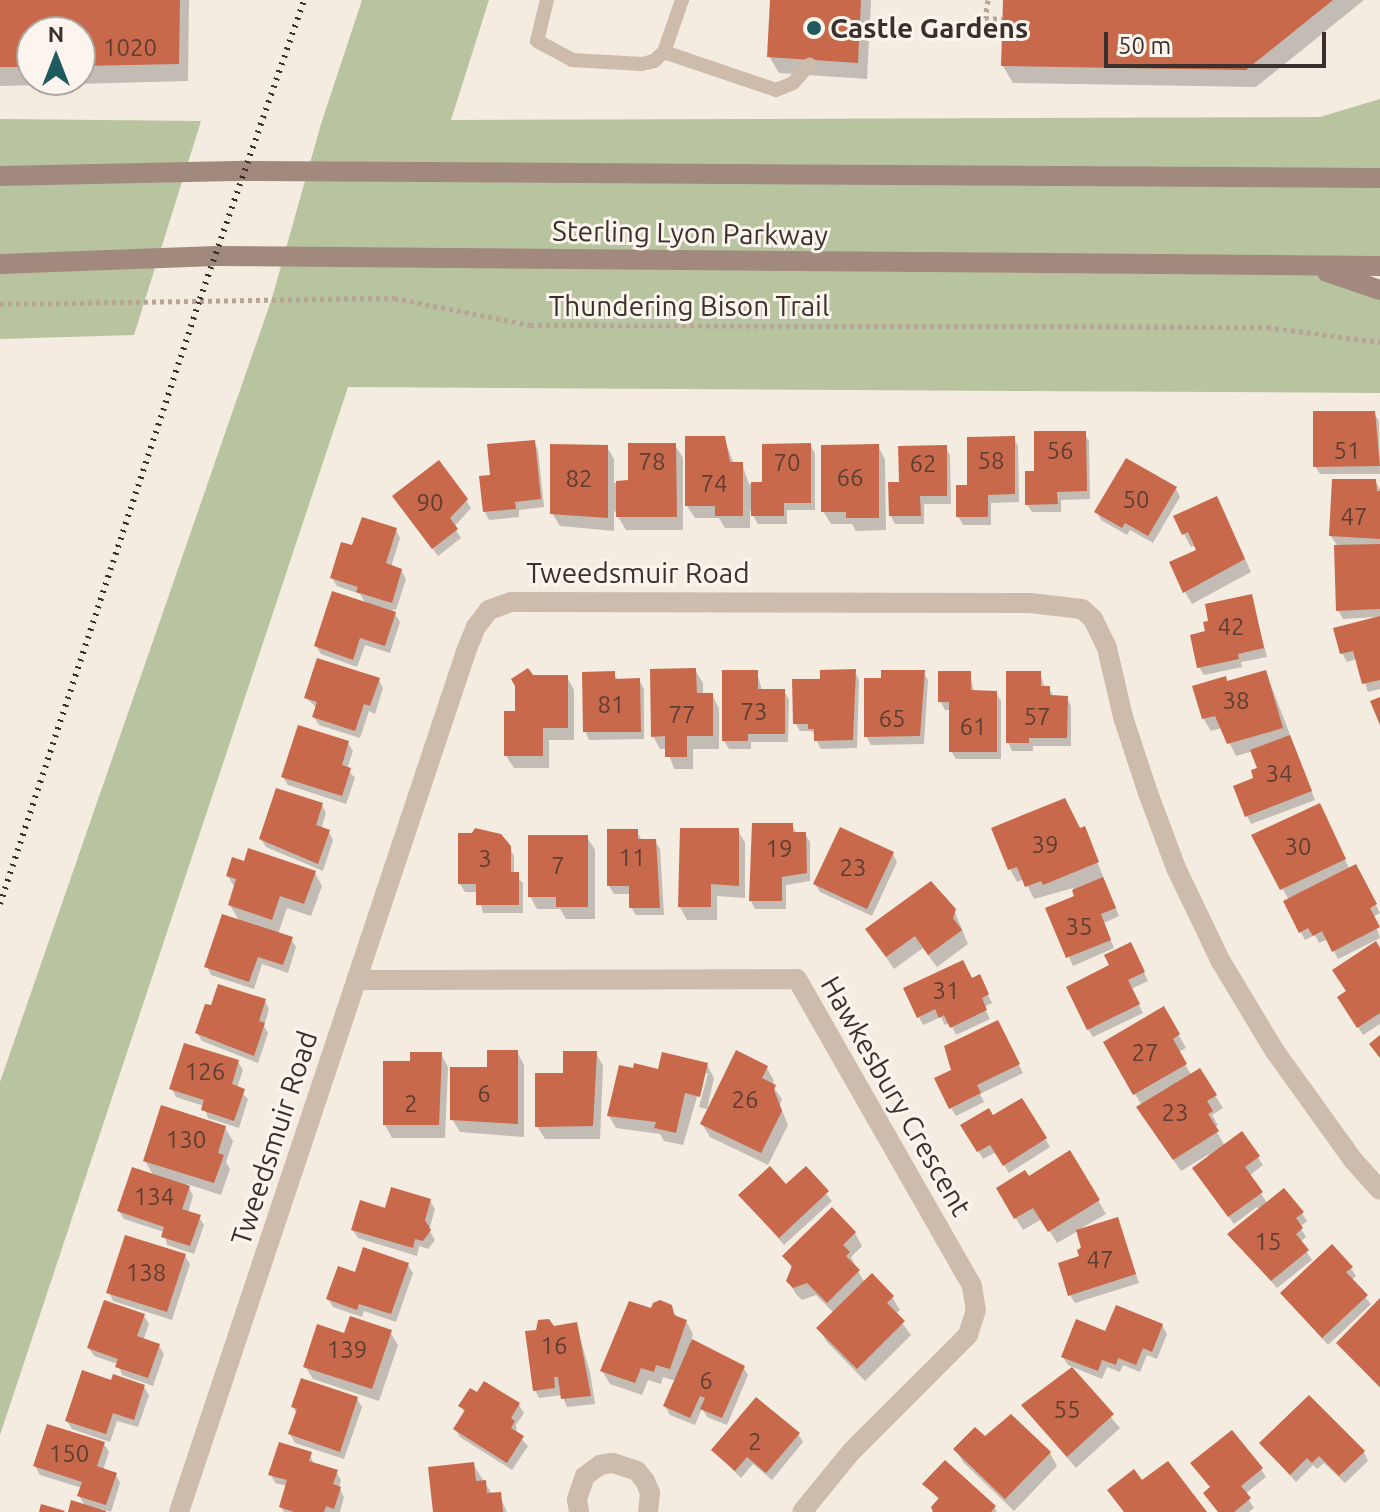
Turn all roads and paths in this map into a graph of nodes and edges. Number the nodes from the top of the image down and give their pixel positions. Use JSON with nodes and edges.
{"nodes":[{"id":1,"x":547,"y":0,"type":"edge"},
{"id":2,"x":682,"y":0,"type":"edge"},
{"id":3,"x":988,"y":0,"type":"edge"},
{"id":4,"x":1003,"y":19,"type":"dead end"},
{"id":5,"x":664,"y":52,"type":"junction"},
{"id":6,"x":810,"y":64,"type":"dead end"},
{"id":7,"x":0,"y":176,"type":"edge"},
{"id":8,"x":1377,"y":176,"type":"edge"},
{"id":9,"x":0,"y":264,"type":"edge"},
{"id":10,"x":1380,"y":266,"type":"edge"},
{"id":11,"x":1312,"y":267,"type":"junction"},
{"id":12,"x":1380,"y":290,"type":"edge"},
{"id":13,"x":0,"y":304,"type":"edge"},
{"id":14,"x":1380,"y":342,"type":"edge"},
{"id":15,"x":356,"y":980,"type":"junction"},
{"id":16,"x":1380,"y":1190,"type":"edge"},
{"id":17,"x":179,"y":1512,"type":"edge"},
{"id":18,"x":579,"y":1512,"type":"edge"},
{"id":19,"x":648,"y":1512,"type":"edge"},
{"id":20,"x":802,"y":1512,"type":"edge"}],
"edges":[{"from":1,"to":5,"type":"lane"},
{"from":2,"to":5,"type":"lane"},
{"from":3,"to":4,"type":"path"},
{"from":5,"to":6,"type":"lane"},
{"from":7,"to":8,"type":"main road","name":"Sterling Lyon Parkway"},
{"from":9,"to":11,"type":"main road","name":"Sterling Lyon Parkway"},
{"from":10,"to":11,"type":"main road","name":"Sterling Lyon Parkway"},
{"from":11,"to":12,"type":"main road"},
{"from":13,"to":14,"type":"path","name":"Thundering Bison Trail"},
{"from":15,"to":16,"type":"street","name":"Tweedsmuir Road"},
{"from":15,"to":17,"type":"street","name":"Tweedsmuir Road"},
{"from":15,"to":20,"type":"street","name":"Hawkesbury Crescent"},
{"from":18,"to":19,"type":"street"}]}
